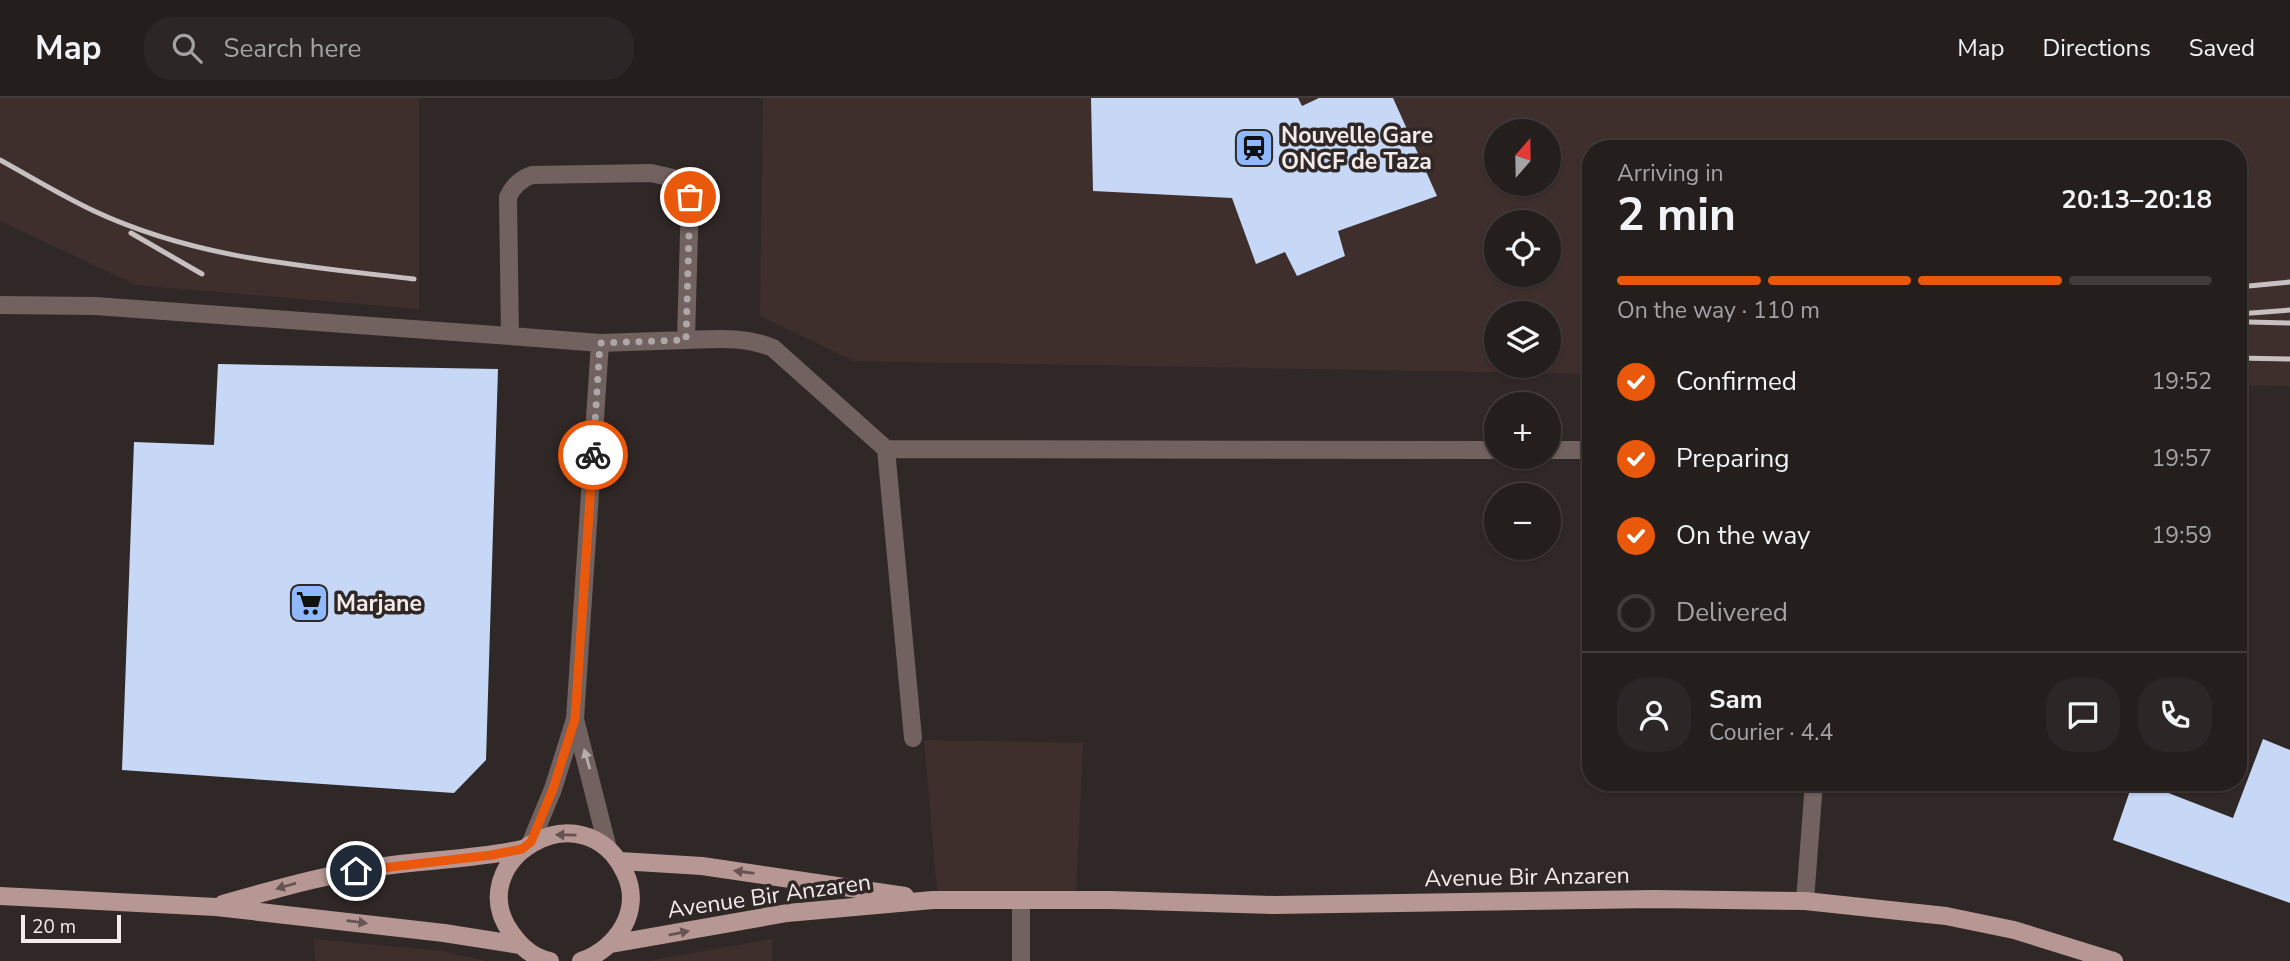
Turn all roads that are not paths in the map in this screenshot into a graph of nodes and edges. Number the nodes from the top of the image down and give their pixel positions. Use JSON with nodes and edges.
{"nodes":[{"id":1,"x":0,"y":305,"type":"edge"},
{"id":2,"x":510,"y":336,"type":"junction"},
{"id":3,"x":686,"y":340,"type":"junction"},
{"id":4,"x":600,"y":343,"type":"junction"},
{"id":5,"x":886,"y":449,"type":"junction"},
{"id":6,"x":1484,"y":450,"type":"edge"},
{"id":7,"x":1561,"y":450,"type":"edge"},
{"id":8,"x":1582,"y":450,"type":"edge"},
{"id":9,"x":575,"y":719,"type":"junction"},
{"id":10,"x":913,"y":738,"type":"dead end"},
{"id":11,"x":1813,"y":791,"type":"edge"},
{"id":12,"x":526,"y":845,"type":"junction"},
{"id":13,"x":614,"y":855,"type":"junction"},
{"id":14,"x":0,"y":896,"type":"edge"},
{"id":15,"x":933,"y":900,"type":"junction"},
{"id":16,"x":1021,"y":900,"type":"junction"},
{"id":17,"x":1805,"y":901,"type":"junction"},
{"id":18,"x":216,"y":906,"type":"junction"},
{"id":19,"x":525,"y":952,"type":"edge"},
{"id":20,"x":604,"y":953,"type":"edge"},
{"id":21,"x":550,"y":961,"type":"edge"},
{"id":22,"x":582,"y":961,"type":"edge"},
{"id":23,"x":1021,"y":961,"type":"edge"},
{"id":24,"x":2114,"y":961,"type":"edge"}],
"edges":[{"from":1,"to":2,"type":"street"},
{"from":2,"to":3,"type":"street"},
{"from":2,"to":4,"type":"street"},
{"from":3,"to":4,"type":"street"},
{"from":3,"to":5,"type":"street"},
{"from":4,"to":9,"type":"street"},
{"from":5,"to":6,"type":"street"},
{"from":5,"to":10,"type":"street"},
{"from":7,"to":8,"type":"street"},
{"from":9,"to":12,"type":"street"},
{"from":13,"to":9,"type":"street","one_way":true},
{"from":11,"to":17,"type":"street"},
{"from":13,"to":12,"type":"main road","one_way":true},
{"from":12,"to":18,"type":"main road","one_way":true},
{"from":12,"to":19,"type":"main road"},
{"from":15,"to":13,"type":"main road","name":"Avenue Bir Anzaren","one_way":true},
{"from":13,"to":20,"type":"main road"},
{"from":14,"to":18,"type":"main road"},
{"from":15,"to":16,"type":"main road","name":"Avenue Bir Anzaren"},
{"from":20,"to":15,"type":"main road","name":"Avenue Bir Anzaren","one_way":true},
{"from":16,"to":17,"type":"main road","name":"Avenue Bir Anzaren"},
{"from":16,"to":23,"type":"street"},
{"from":17,"to":24,"type":"main road","name":"Avenue Bir Anzaren"},
{"from":18,"to":19,"type":"main road","one_way":true},
{"from":19,"to":21,"type":"main road"},
{"from":20,"to":22,"type":"main road","name":"Avenue Bir Anzaren"}]}
